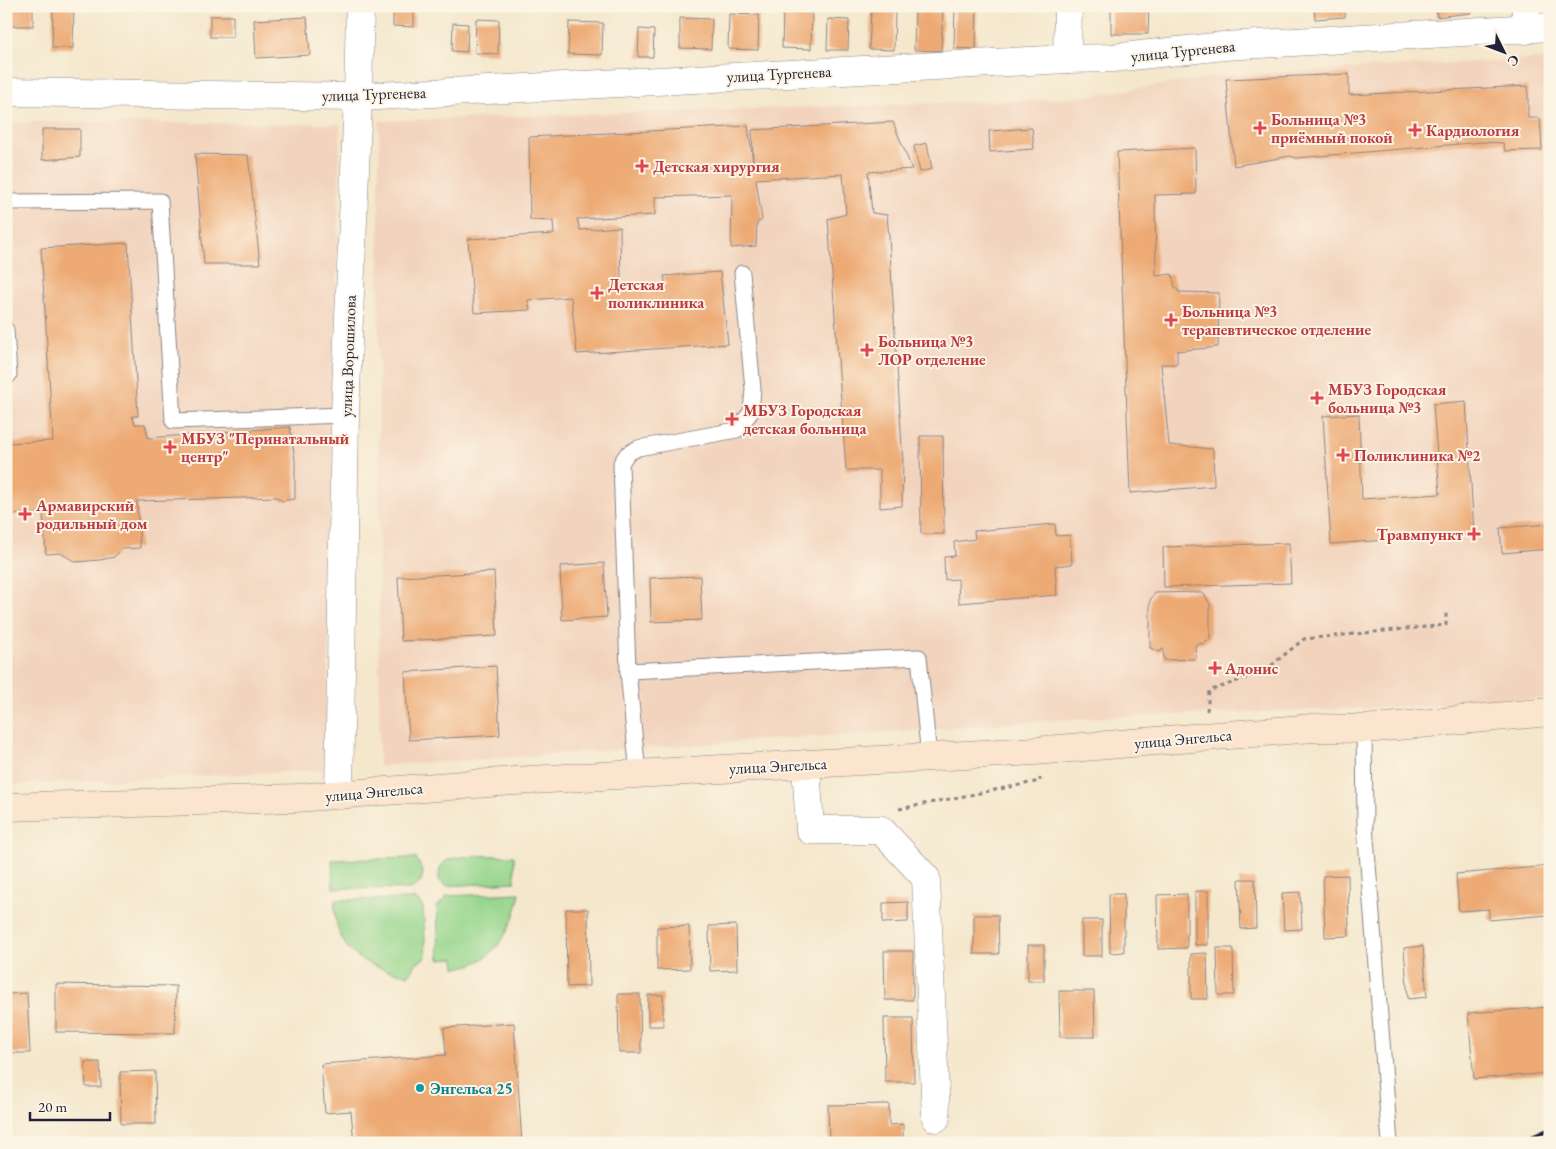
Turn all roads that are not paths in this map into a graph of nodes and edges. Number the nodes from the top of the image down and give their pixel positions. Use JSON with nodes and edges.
{"nodes":[{"id":1,"x":360,"y":6,"type":"edge"},
{"id":2,"x":1068,"y":6,"type":"edge"},
{"id":3,"x":1534,"y":21,"type":"edge"},
{"id":4,"x":1067,"y":59,"type":"junction"},
{"id":5,"x":6,"y":92,"type":"edge"},
{"id":6,"x":358,"y":96,"type":"junction"},
{"id":7,"x":6,"y":202,"type":"edge"},
{"id":8,"x":742,"y":273,"type":"dead end"},
{"id":9,"x":6,"y":330,"type":"edge"},
{"id":10,"x":6,"y":378,"type":"edge"},
{"id":11,"x":345,"y":415,"type":"junction"},
{"id":12,"x":628,"y":671,"type":"junction"},
{"id":13,"x":1550,"y":712,"type":"edge"},
{"id":14,"x":1364,"y":729,"type":"junction"},
{"id":15,"x":929,"y":757,"type":"junction"},
{"id":16,"x":806,"y":764,"type":"junction"},
{"id":17,"x":638,"y":774,"type":"junction"},
{"id":18,"x":340,"y":795,"type":"junction"},
{"id":19,"x":6,"y":807,"type":"edge"},
{"id":20,"x":936,"y":1118,"type":"dead end"},
{"id":21,"x":1390,"y":1143,"type":"edge"}],
"edges":[{"from":1,"to":6,"type":"street","name":"улица Ворошилова"},
{"from":2,"to":4,"type":"street"},
{"from":3,"to":4,"type":"street","name":"улица Тургенева"},
{"from":4,"to":6,"type":"street","name":"улица Тургенева"},
{"from":5,"to":6,"type":"street","name":"улица Тургенева"},
{"from":6,"to":11,"type":"street","name":"улица Ворошилова"},
{"from":7,"to":11,"type":"lane"},
{"from":8,"to":12,"type":"lane"},
{"from":9,"to":10,"type":"lane"},
{"from":11,"to":18,"type":"street","name":"улица Ворошилова"},
{"from":12,"to":15,"type":"lane"},
{"from":12,"to":17,"type":"lane"},
{"from":13,"to":14,"type":"main road","name":"улица Энгельса"},
{"from":14,"to":15,"type":"main road","name":"улица Энгельса"},
{"from":14,"to":21,"type":"lane"},
{"from":15,"to":16,"type":"main road","name":"улица Энгельса"},
{"from":16,"to":17,"type":"main road","name":"улица Энгельса"},
{"from":16,"to":20,"type":"street"},
{"from":17,"to":18,"type":"main road","name":"улица Энгельса"},
{"from":18,"to":19,"type":"main road","name":"улица Энгельса"}]}
